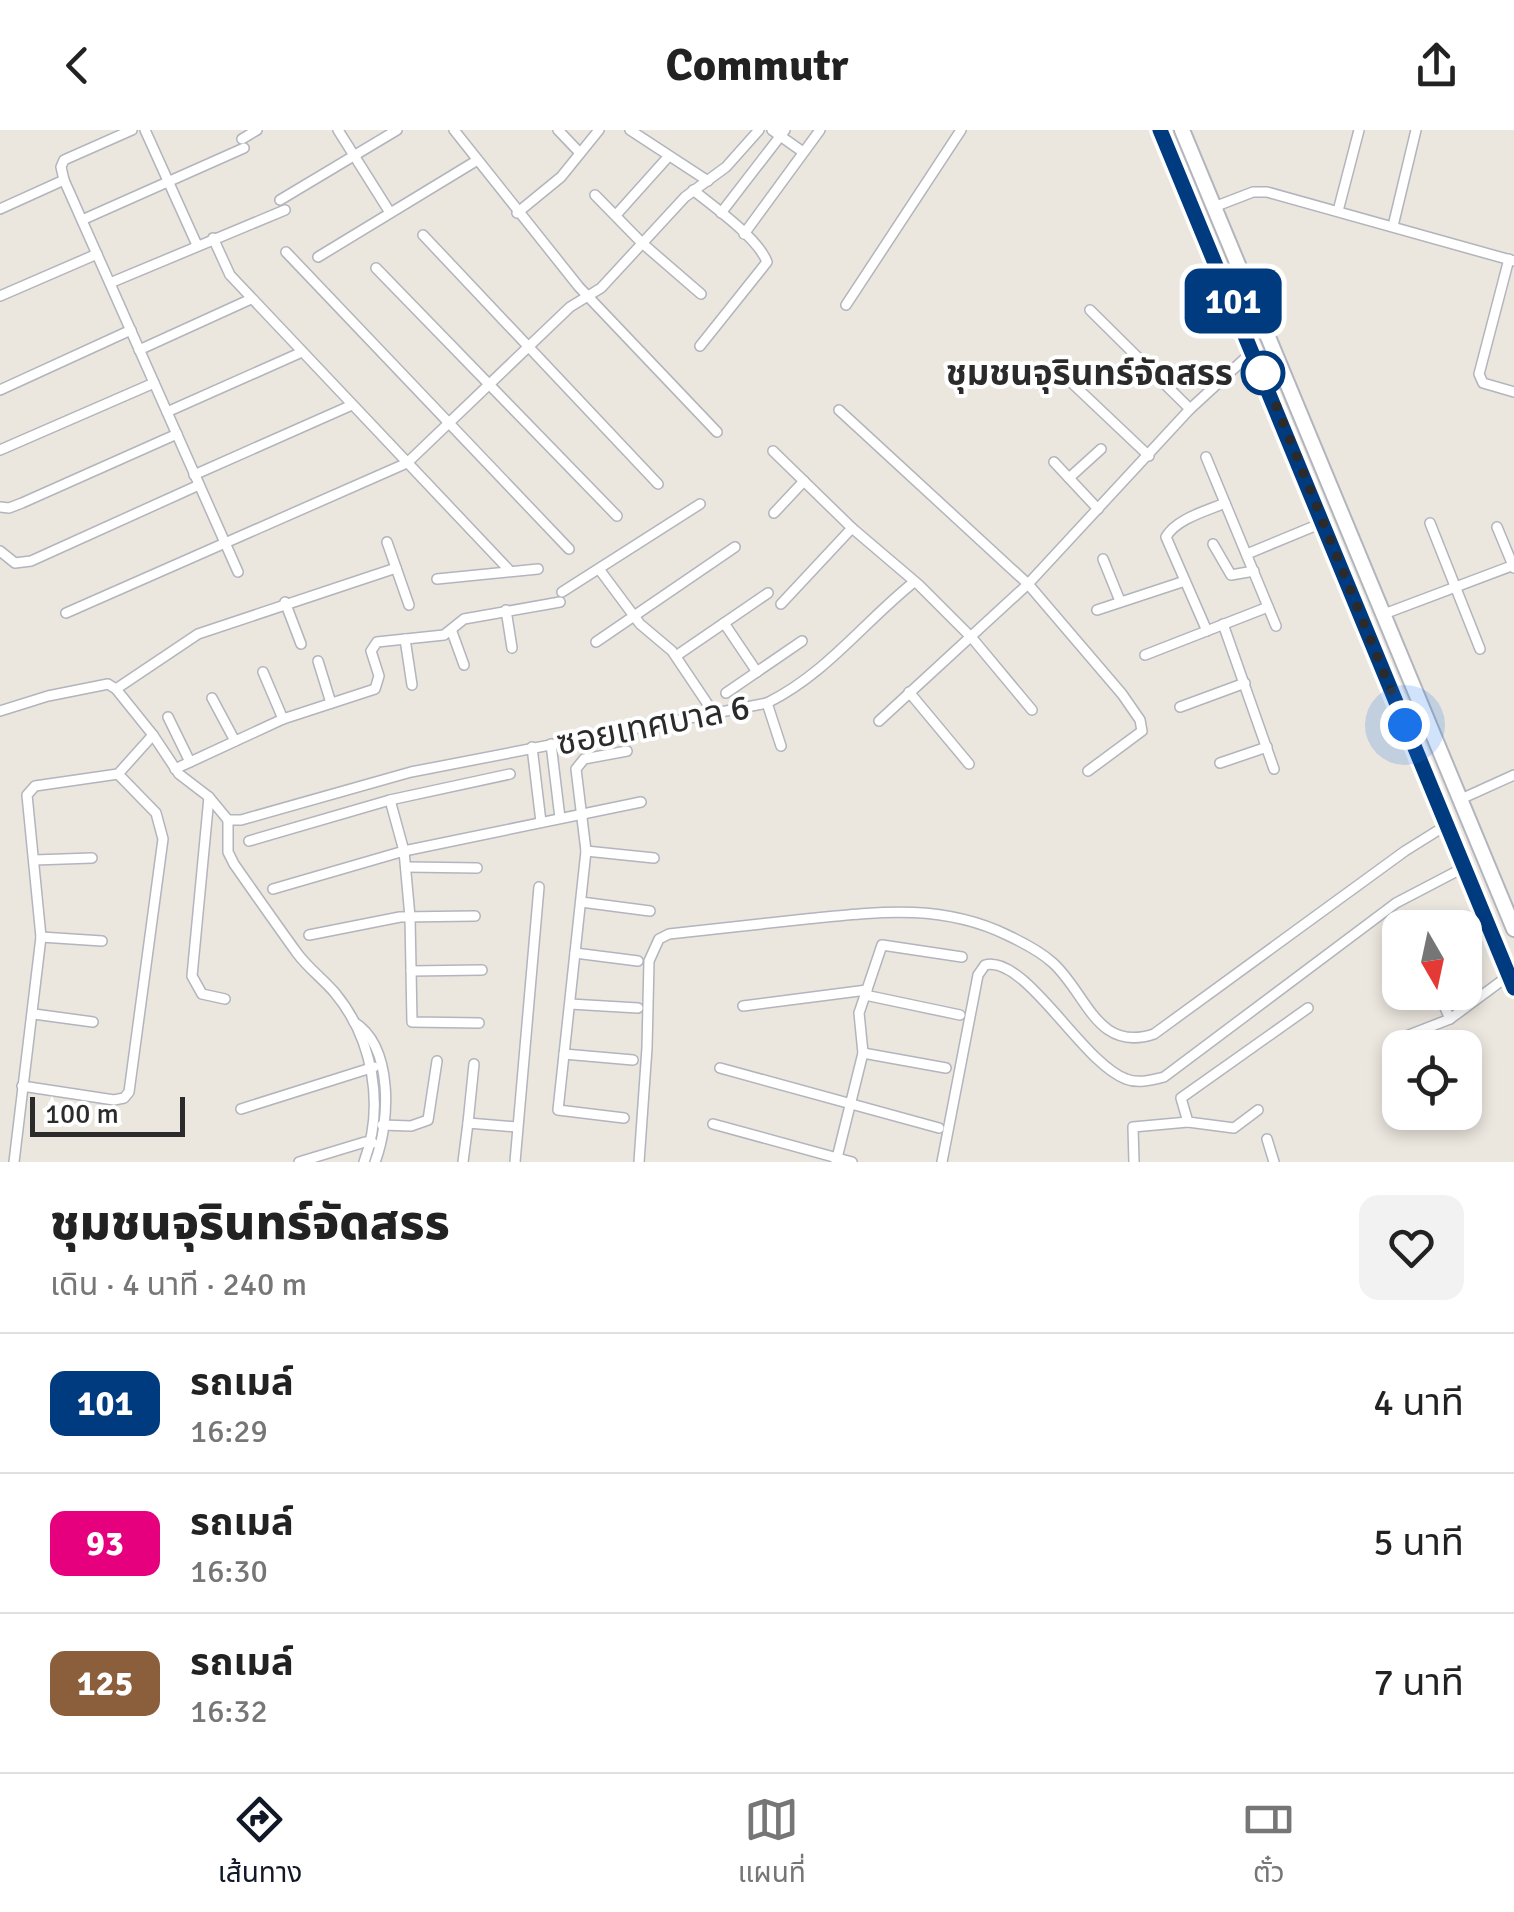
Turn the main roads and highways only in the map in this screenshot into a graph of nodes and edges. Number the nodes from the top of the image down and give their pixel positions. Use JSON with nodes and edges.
{"nodes":[{"id":1,"x":1160,"y":130,"type":"edge"},
{"id":2,"x":1182,"y":130,"type":"edge"},
{"id":3,"x":1229,"y":241,"type":"junction"},
{"id":4,"x":1211,"y":249,"type":"junction"},
{"id":5,"x":1514,"y":928,"type":"edge"},
{"id":6,"x":1511,"y":982,"type":"edge"}],
"edges":[{"from":1,"to":4,"type":"main road"},
{"from":2,"to":3,"type":"main road"},
{"from":3,"to":4,"type":"main road"},
{"from":3,"to":5,"type":"main road"},
{"from":4,"to":6,"type":"main road"}]}
